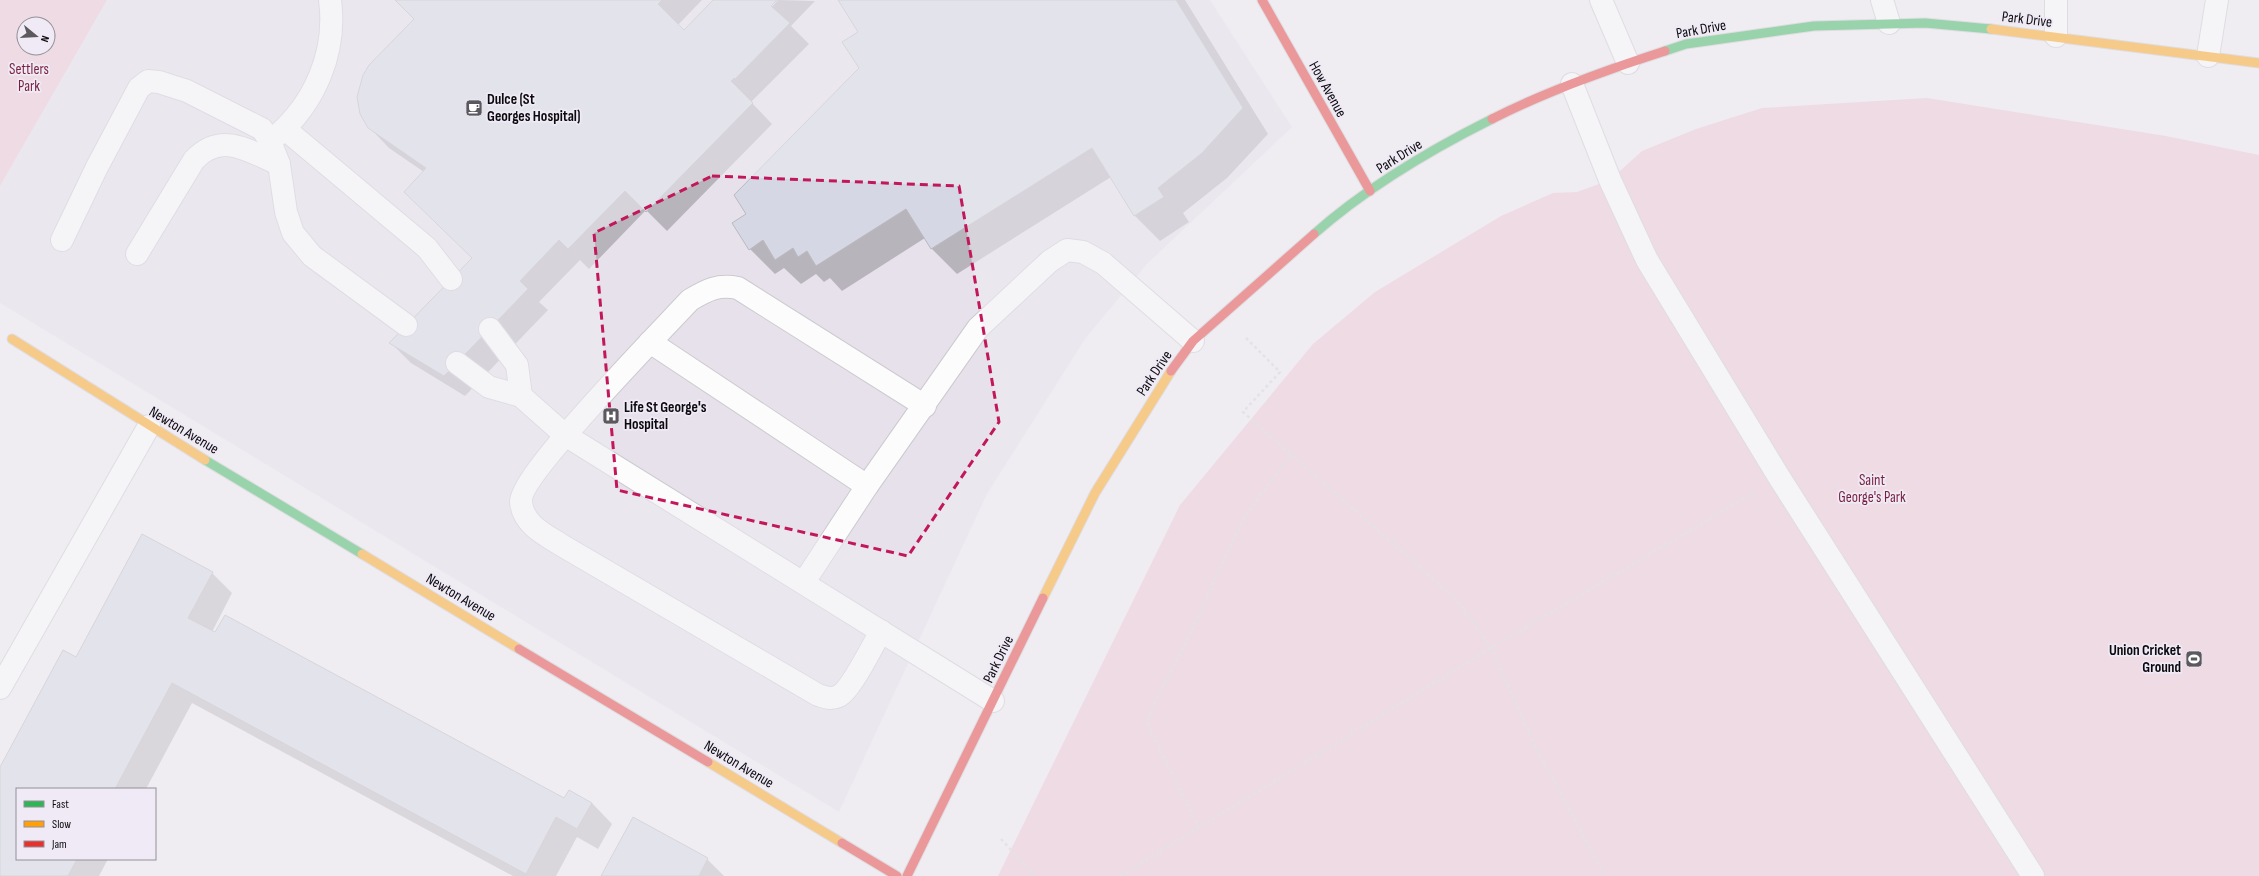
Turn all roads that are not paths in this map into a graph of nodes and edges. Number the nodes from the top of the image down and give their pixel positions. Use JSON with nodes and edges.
{"nodes":[{"id":1,"x":330,"y":0,"type":"edge"},
{"id":2,"x":1262,"y":0,"type":"edge"},
{"id":3,"x":1600,"y":0,"type":"edge"},
{"id":4,"x":1882,"y":0,"type":"edge"},
{"id":5,"x":2056,"y":0,"type":"edge"},
{"id":6,"x":2217,"y":0,"type":"edge"},
{"id":7,"x":1889,"y":23,"type":"junction"},
{"id":8,"x":2056,"y":36,"type":"junction"},
{"id":9,"x":2208,"y":56,"type":"junction"},
{"id":10,"x":1628,"y":63,"type":"junction"},
{"id":11,"x":2259,"y":63,"type":"edge"},
{"id":12,"x":1572,"y":84,"type":"junction"},
{"id":13,"x":278,"y":135,"type":"junction"},
{"id":14,"x":279,"y":164,"type":"junction"},
{"id":15,"x":1370,"y":191,"type":"junction"},
{"id":16,"x":62,"y":240,"type":"dead end"},
{"id":17,"x":138,"y":254,"type":"dead end"},
{"id":18,"x":451,"y":279,"type":"dead end"},
{"id":19,"x":406,"y":325,"type":"dead end"},
{"id":20,"x":490,"y":329,"type":"dead end"},
{"id":21,"x":12,"y":339,"type":"dead end"},
{"id":22,"x":1193,"y":341,"type":"junction"},
{"id":23,"x":650,"y":342,"type":"junction"},
{"id":24,"x":457,"y":363,"type":"dead end"},
{"id":25,"x":521,"y":396,"type":"junction"},
{"id":26,"x":925,"y":406,"type":"junction"},
{"id":27,"x":149,"y":426,"type":"junction"},
{"id":28,"x":565,"y":435,"type":"junction"},
{"id":29,"x":867,"y":486,"type":"junction"},
{"id":30,"x":804,"y":582,"type":"junction"},
{"id":31,"x":881,"y":631,"type":"junction"},
{"id":32,"x":0,"y":688,"type":"edge"},
{"id":33,"x":993,"y":701,"type":"junction"},
{"id":34,"x":898,"y":876,"type":"edge"},
{"id":35,"x":907,"y":876,"type":"edge"},
{"id":36,"x":2033,"y":876,"type":"edge"}],
"edges":[{"from":1,"to":13,"type":"street"},
{"from":2,"to":15,"type":"street","name":"How Avenue"},
{"from":3,"to":10,"type":"street"},
{"from":4,"to":7,"type":"street"},
{"from":5,"to":8,"type":"street"},
{"from":6,"to":9,"type":"street"},
{"from":7,"to":8,"type":"street","name":"Park Drive"},
{"from":7,"to":10,"type":"street","name":"Park Drive"},
{"from":8,"to":9,"type":"street","name":"Park Drive"},
{"from":9,"to":11,"type":"street","name":"Park Drive"},
{"from":10,"to":12,"type":"street","name":"Park Drive"},
{"from":12,"to":15,"type":"street","name":"Park Drive"},
{"from":12,"to":36,"type":"street"},
{"from":13,"to":14,"type":"street"},
{"from":13,"to":16,"type":"street"},
{"from":13,"to":18,"type":"street"},
{"from":14,"to":17,"type":"street"},
{"from":14,"to":19,"type":"street"},
{"from":15,"to":22,"type":"street","name":"Park Drive"},
{"from":20,"to":25,"type":"street"},
{"from":21,"to":27,"type":"street","name":"Newton Avenue"},
{"from":22,"to":26,"type":"street"},
{"from":22,"to":33,"type":"street","name":"Park Drive"},
{"from":23,"to":26,"type":"street"},
{"from":23,"to":28,"type":"street"},
{"from":23,"to":29,"type":"street"},
{"from":24,"to":25,"type":"street"},
{"from":25,"to":28,"type":"street"},
{"from":26,"to":29,"type":"street"},
{"from":27,"to":32,"type":"street"},
{"from":27,"to":34,"type":"street","name":"Newton Avenue"},
{"from":28,"to":30,"type":"street"},
{"from":28,"to":31,"type":"street"},
{"from":29,"to":30,"type":"street"},
{"from":30,"to":31,"type":"street"},
{"from":31,"to":33,"type":"street"},
{"from":33,"to":35,"type":"street","name":"Park Drive"}]}
